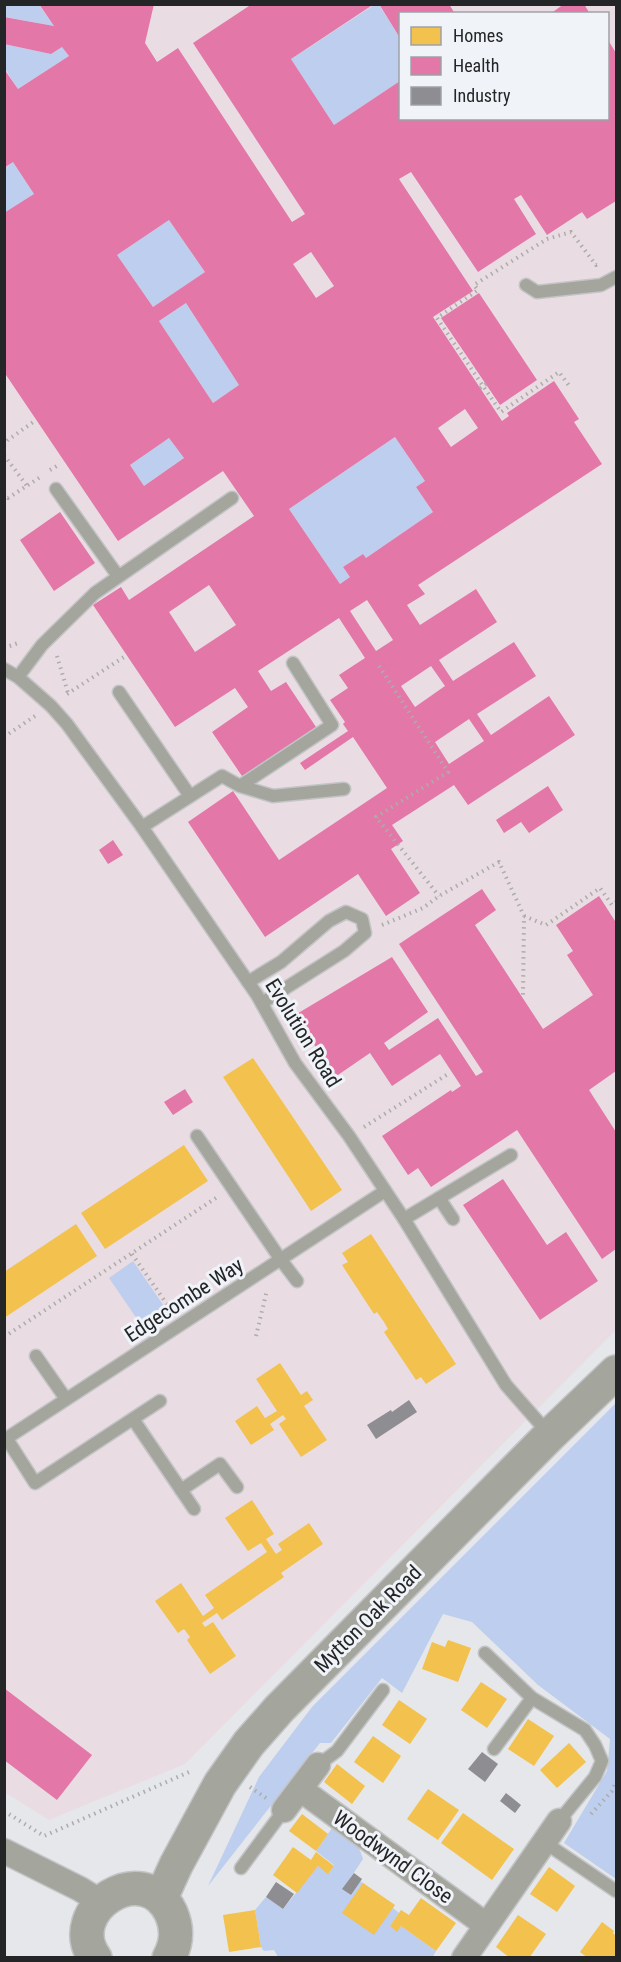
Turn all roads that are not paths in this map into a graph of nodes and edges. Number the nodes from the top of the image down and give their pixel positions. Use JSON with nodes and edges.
{"nodes":[{"id":1,"x":616,"y":277,"type":"edge"},
{"id":2,"x":526,"y":285,"type":"dead end"},
{"id":3,"x":56,"y":489,"type":"dead end"},
{"id":4,"x":232,"y":498,"type":"dead end"},
{"id":5,"x":118,"y":576,"type":"junction"},
{"id":6,"x":293,"y":663,"type":"dead end"},
{"id":7,"x":4,"y":669,"type":"edge"},
{"id":8,"x":18,"y":677,"type":"junction"},
{"id":9,"x":119,"y":692,"type":"dead end"},
{"id":10,"x":240,"y":786,"type":"junction"},
{"id":11,"x":344,"y":789,"type":"dead end"},
{"id":12,"x":190,"y":796,"type":"junction"},
{"id":13,"x":142,"y":827,"type":"junction"},
{"id":14,"x":248,"y":982,"type":"junction"},
{"id":15,"x":262,"y":1003,"type":"junction"},
{"id":16,"x":196,"y":1136,"type":"dead end"},
{"id":17,"x":511,"y":1155,"type":"dead end"},
{"id":18,"x":385,"y":1191,"type":"junction"},
{"id":19,"x":439,"y":1198,"type":"junction"},
{"id":20,"x":404,"y":1219,"type":"junction"},
{"id":21,"x":453,"y":1220,"type":"dead end"},
{"id":22,"x":277,"y":1262,"type":"junction"},
{"id":23,"x":297,"y":1281,"type":"dead end"},
{"id":24,"x":36,"y":1356,"type":"dead end"},
{"id":25,"x":616,"y":1372,"type":"edge"},
{"id":26,"x":66,"y":1399,"type":"junction"},
{"id":27,"x":160,"y":1401,"type":"dead end"},
{"id":28,"x":133,"y":1419,"type":"junction"},
{"id":29,"x":550,"y":1435,"type":"junction"},
{"id":30,"x":5,"y":1439,"type":"edge"},
{"id":31,"x":237,"y":1487,"type":"dead end"},
{"id":32,"x":182,"y":1490,"type":"junction"},
{"id":33,"x":194,"y":1509,"type":"dead end"},
{"id":34,"x":485,"y":1653,"type":"dead end"},
{"id":35,"x":383,"y":1690,"type":"dead end"},
{"id":36,"x":532,"y":1698,"type":"junction"},
{"id":37,"x":494,"y":1749,"type":"dead end"},
{"id":38,"x":318,"y":1765,"type":"joint"},
{"id":39,"x":300,"y":1789,"type":"junction"},
{"id":40,"x":284,"y":1810,"type":"joint"},
{"id":41,"x":559,"y":1821,"type":"joint"},
{"id":42,"x":544,"y":1842,"type":"junction"},
{"id":43,"x":4,"y":1851,"type":"edge"},
{"id":44,"x":241,"y":1868,"type":"dead end"},
{"id":45,"x":616,"y":1891,"type":"edge"},
{"id":46,"x":161,"y":1898,"type":"junction"},
{"id":47,"x":101,"y":1902,"type":"junction"},
{"id":48,"x":486,"y":1925,"type":"junction"},
{"id":49,"x":95,"y":1958,"type":"edge"},
{"id":50,"x":169,"y":1958,"type":"edge"},
{"id":51,"x":464,"y":1958,"type":"edge"}],
"edges":[{"from":1,"to":2,"type":"lane"},
{"from":3,"to":5,"type":"lane"},
{"from":4,"to":5,"type":"lane"},
{"from":5,"to":8,"type":"lane"},
{"from":6,"to":10,"type":"lane"},
{"from":7,"to":8,"type":"lane","name":"Evolution Road"},
{"from":8,"to":13,"type":"lane","name":"Evolution Road"},
{"from":9,"to":12,"type":"lane"},
{"from":10,"to":11,"type":"lane"},
{"from":10,"to":12,"type":"lane"},
{"from":12,"to":13,"type":"lane"},
{"from":13,"to":14,"type":"lane","name":"Evolution Road"},
{"from":14,"to":15,"type":"lane","name":"Evolution Road"},
{"from":14,"to":15,"type":"lane"},
{"from":15,"to":18,"type":"lane","name":"Evolution Road"},
{"from":16,"to":22,"type":"lane"},
{"from":17,"to":19,"type":"lane"},
{"from":18,"to":20,"type":"lane","name":"Evolution Road"},
{"from":18,"to":22,"type":"lane","name":"Edgecombe Way"},
{"from":19,"to":20,"type":"lane"},
{"from":19,"to":21,"type":"lane"},
{"from":20,"to":29,"type":"lane","name":"Evolution Road"},
{"from":22,"to":23,"type":"lane"},
{"from":22,"to":26,"type":"lane","name":"Edgecombe Way"},
{"from":24,"to":26,"type":"lane"},
{"from":25,"to":29,"type":"main road","name":"Mytton Oak Road"},
{"from":26,"to":30,"type":"lane","name":"Edgecombe Way"},
{"from":27,"to":28,"type":"lane"},
{"from":28,"to":30,"type":"lane"},
{"from":28,"to":32,"type":"lane"},
{"from":29,"to":46,"type":"main road","name":"Mytton Oak Road"},
{"from":31,"to":32,"type":"lane"},
{"from":32,"to":33,"type":"lane"},
{"from":34,"to":36,"type":"lane"},
{"from":35,"to":38,"type":"lane"},
{"from":36,"to":37,"type":"lane"},
{"from":36,"to":41,"type":"lane"},
{"from":38,"to":39,"type":"street"},
{"from":39,"to":40,"type":"street"},
{"from":39,"to":48,"type":"street","name":"Woodwynd Close"},
{"from":40,"to":44,"type":"lane"},
{"from":41,"to":42,"type":"street"},
{"from":42,"to":45,"type":"lane"},
{"from":42,"to":48,"type":"street"},
{"from":43,"to":47,"type":"street"},
{"from":46,"to":47,"type":"main road"},
{"from":46,"to":50,"type":"main road"},
{"from":47,"to":49,"type":"main road"},
{"from":48,"to":51,"type":"street"}]}
